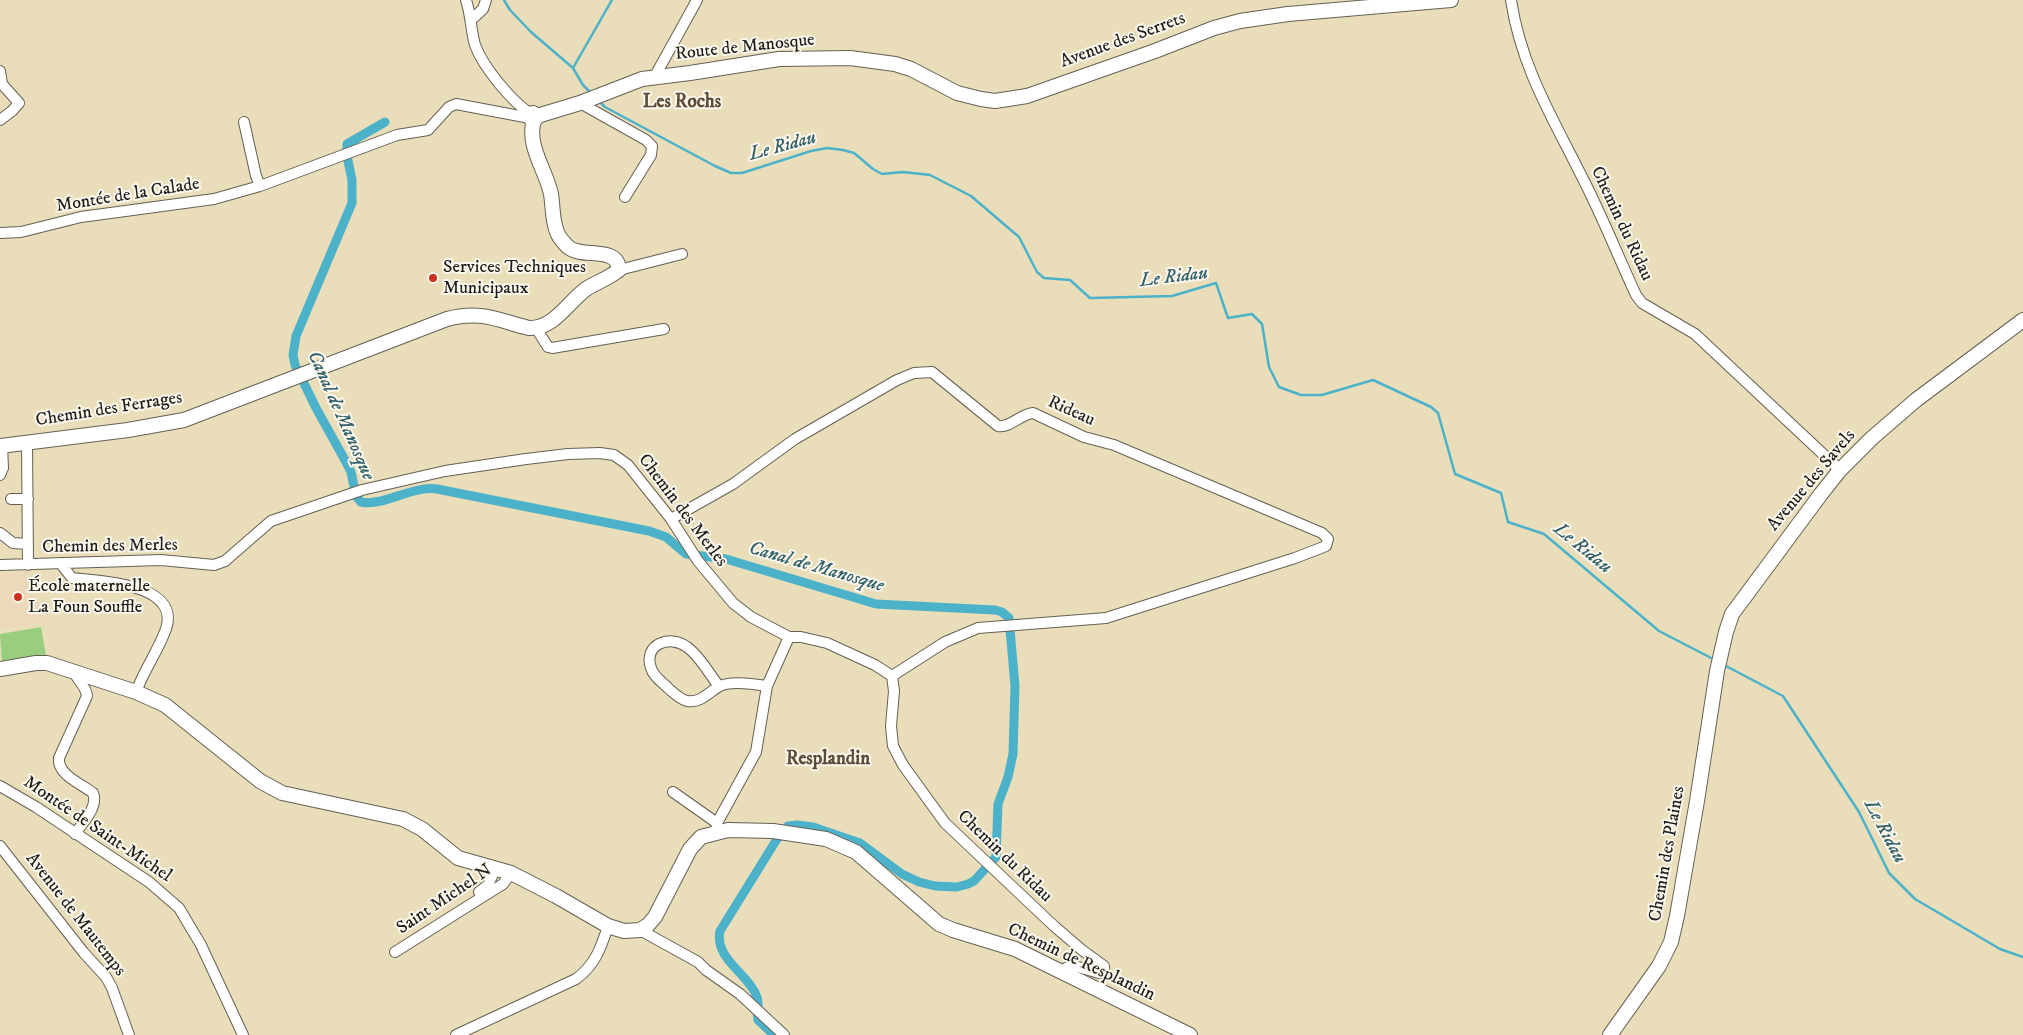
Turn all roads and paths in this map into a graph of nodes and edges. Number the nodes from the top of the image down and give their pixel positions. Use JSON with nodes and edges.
{"nodes":[{"id":1,"x":466,"y":0,"type":"edge"},
{"id":2,"x":486,"y":0,"type":"edge"},
{"id":3,"x":696,"y":0,"type":"edge"},
{"id":4,"x":1451,"y":0,"type":"edge"},
{"id":5,"x":1512,"y":0,"type":"edge"},
{"id":6,"x":471,"y":20,"type":"junction"},
{"id":7,"x":0,"y":71,"type":"edge"},
{"id":8,"x":656,"y":76,"type":"junction"},
{"id":9,"x":957,"y":93,"type":"joint"},
{"id":10,"x":589,"y":99,"type":"junction"},
{"id":11,"x":533,"y":117,"type":"junction"},
{"id":12,"x":0,"y":120,"type":"edge"},
{"id":13,"x":244,"y":122,"type":"dead end"},
{"id":14,"x":260,"y":186,"type":"junction"},
{"id":15,"x":625,"y":197,"type":"dead end"},
{"id":16,"x":0,"y":233,"type":"edge"},
{"id":17,"x":682,"y":254,"type":"dead end"},
{"id":18,"x":619,"y":270,"type":"junction"},
{"id":19,"x":2023,"y":320,"type":"edge"},
{"id":20,"x":536,"y":328,"type":"junction"},
{"id":21,"x":664,"y":329,"type":"dead end"},
{"id":22,"x":27,"y":442,"type":"junction"},
{"id":23,"x":1,"y":445,"type":"edge"},
{"id":24,"x":1840,"y":470,"type":"junction"},
{"id":25,"x":0,"y":475,"type":"edge"},
{"id":26,"x":11,"y":499,"type":"dead end"},
{"id":27,"x":28,"y":500,"type":"junction"},
{"id":28,"x":671,"y":519,"type":"junction"},
{"id":29,"x":0,"y":533,"type":"edge"},
{"id":30,"x":28,"y":544,"type":"junction"},
{"id":31,"x":61,"y":564,"type":"junction"},
{"id":32,"x":0,"y":565,"type":"edge"},
{"id":33,"x":28,"y":565,"type":"junction"},
{"id":34,"x":789,"y":637,"type":"junction"},
{"id":35,"x":1719,"y":662,"type":"joint"},
{"id":36,"x":0,"y":669,"type":"edge"},
{"id":37,"x":74,"y":671,"type":"junction"},
{"id":38,"x":892,"y":676,"type":"junction"},
{"id":39,"x":719,"y":686,"type":"junction"},
{"id":40,"x":767,"y":686,"type":"junction"},
{"id":41,"x":136,"y":692,"type":"junction"},
{"id":42,"x":0,"y":786,"type":"edge"},
{"id":43,"x":673,"y":792,"type":"dead end"},
{"id":44,"x":716,"y":827,"type":"junction"},
{"id":45,"x":75,"y":834,"type":"junction"},
{"id":46,"x":0,"y":846,"type":"edge"},
{"id":47,"x":495,"y":870,"type":"junction"},
{"id":48,"x":510,"y":873,"type":"junction"},
{"id":49,"x":434,"y":920,"type":"dead end"},
{"id":50,"x":608,"y":926,"type":"junction"},
{"id":51,"x":640,"y":930,"type":"junction"},
{"id":52,"x":395,"y":952,"type":"dead end"},
{"id":53,"x":1063,"y":973,"type":"junction"},
{"id":54,"x":129,"y":1035,"type":"edge"},
{"id":55,"x":243,"y":1035,"type":"edge"},
{"id":56,"x":456,"y":1035,"type":"edge"},
{"id":57,"x":784,"y":1035,"type":"edge"},
{"id":58,"x":1190,"y":1035,"type":"edge"},
{"id":59,"x":1610,"y":1035,"type":"edge"}],
"edges":[{"from":1,"to":6,"type":"street"},
{"from":2,"to":6,"type":"street"},
{"from":3,"to":8,"type":"street"},
{"from":4,"to":9,"type":"street","name":"Avenue des Serrets"},
{"from":5,"to":24,"type":"street","name":"Chemin du Ridau"},
{"from":6,"to":11,"type":"street"},
{"from":7,"to":12,"type":"street"},
{"from":8,"to":9,"type":"street","name":"Route de Manosque"},
{"from":8,"to":10,"type":"street","name":"Route de Manosque"},
{"from":10,"to":11,"type":"street","name":"Route de Manosque"},
{"from":10,"to":15,"type":"street"},
{"from":11,"to":14,"type":"street","name":"Montée de la Calade"},
{"from":11,"to":18,"type":"street"},
{"from":13,"to":14,"type":"street"},
{"from":14,"to":16,"type":"street","name":"Montée de la Calade"},
{"from":17,"to":18,"type":"street"},
{"from":18,"to":20,"type":"street"},
{"from":19,"to":24,"type":"street","name":"Avenue des Savels"},
{"from":20,"to":21,"type":"street"},
{"from":20,"to":22,"type":"street","name":"Chemin des Ferrages"},
{"from":22,"to":23,"type":"street","name":"Chemin des Ferrages"},
{"from":22,"to":27,"type":"street"},
{"from":23,"to":25,"type":"street"},
{"from":24,"to":35,"type":"street","name":"Avenue des Savels"},
{"from":26,"to":27,"type":"street"},
{"from":27,"to":30,"type":"street"},
{"from":28,"to":31,"type":"street","name":"Chemin des Merles"},
{"from":28,"to":34,"type":"street","name":"Chemin des Merles"},
{"from":28,"to":38,"type":"street","name":"Rideau"},
{"from":29,"to":30,"type":"street"},
{"from":30,"to":33,"type":"street"},
{"from":31,"to":33,"type":"street","name":"Chemin des Merles"},
{"from":31,"to":41,"type":"street"},
{"from":32,"to":33,"type":"street","name":"Chemin des Merles"},
{"from":34,"to":38,"type":"street","name":"Chemin des Merles"},
{"from":34,"to":40,"type":"street"},
{"from":35,"to":59,"type":"street","name":"Chemin des Plaines"},
{"from":36,"to":37,"type":"street"},
{"from":37,"to":41,"type":"street"},
{"from":37,"to":45,"type":"street"},
{"from":38,"to":53,"type":"street","name":"Chemin du Ridau"},
{"from":39,"to":39,"type":"street"},
{"from":39,"to":40,"type":"street"},
{"from":40,"to":44,"type":"street"},
{"from":41,"to":47,"type":"street"},
{"from":42,"to":45,"type":"street","name":"Montée de Saint-Michel"},
{"from":43,"to":44,"type":"street"},
{"from":44,"to":51,"type":"street","name":"Chemin de Resplandin"},
{"from":44,"to":53,"type":"street","name":"Chemin de Resplandin"},
{"from":45,"to":55,"type":"street","name":"Montée de Saint-Michel"},
{"from":46,"to":54,"type":"street","name":"Avenue de Mautemps"},
{"from":47,"to":48,"type":"street"},
{"from":47,"to":49,"type":"street"},
{"from":48,"to":50,"type":"street"},
{"from":48,"to":52,"type":"street","name":"Saint Michel N"},
{"from":50,"to":51,"type":"street"},
{"from":50,"to":56,"type":"street"},
{"from":51,"to":57,"type":"street"},
{"from":53,"to":58,"type":"street","name":"Chemin de Resplandin"}]}
